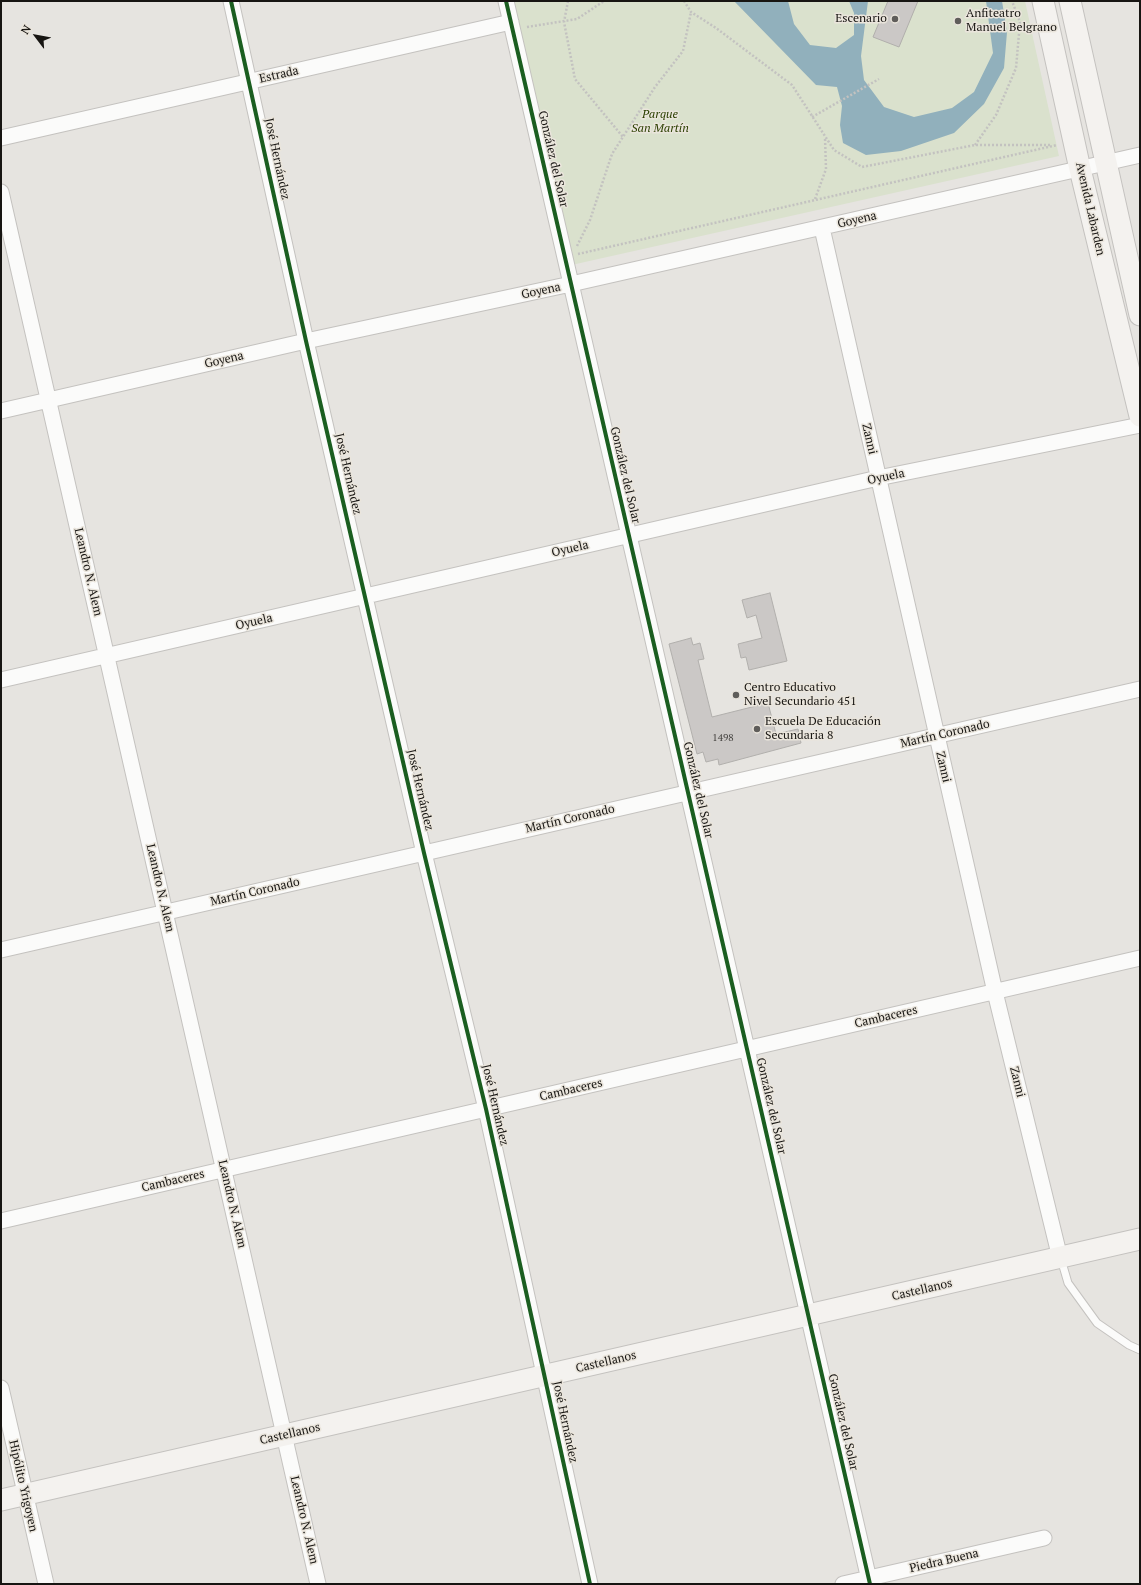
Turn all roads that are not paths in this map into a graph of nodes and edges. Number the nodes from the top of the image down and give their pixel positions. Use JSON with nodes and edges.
{"nodes":[{"id":1,"x":231,"y":1,"type":"edge"},
{"id":2,"x":506,"y":1,"type":"edge"},
{"id":3,"x":1043,"y":1,"type":"edge"},
{"id":4,"x":1070,"y":1,"type":"edge"},
{"id":5,"x":516,"y":25,"type":"junction"},
{"id":6,"x":250,"y":81,"type":"junction"},
{"id":7,"x":1,"y":138,"type":"edge"},
{"id":8,"x":1140,"y":155,"type":"edge"},
{"id":9,"x":1106,"y":163,"type":"junction"},
{"id":10,"x":1080,"y":169,"type":"junction"},
{"id":11,"x":1,"y":192,"type":"edge"},
{"id":12,"x":822,"y":228,"type":"junction"},
{"id":13,"x":572,"y":284,"type":"junction"},
{"id":14,"x":1140,"y":315,"type":"edge"},
{"id":15,"x":306,"y":341,"type":"junction"},
{"id":16,"x":50,"y":400,"type":"junction"},
{"id":17,"x":1,"y":411,"type":"edge"},
{"id":18,"x":1140,"y":416,"type":"edge"},
{"id":19,"x":1140,"y":425,"type":"edge"},
{"id":20,"x":878,"y":478,"type":"junction"},
{"id":21,"x":629,"y":536,"type":"junction"},
{"id":22,"x":366,"y":596,"type":"junction"},
{"id":23,"x":107,"y":655,"type":"junction"},
{"id":24,"x":1,"y":680,"type":"edge"},
{"id":25,"x":1140,"y":689,"type":"edge"},
{"id":26,"x":936,"y":736,"type":"junction"},
{"id":27,"x":688,"y":792,"type":"junction"},
{"id":28,"x":424,"y":853,"type":"junction"},
{"id":29,"x":166,"y":912,"type":"junction"},
{"id":30,"x":1,"y":950,"type":"edge"},
{"id":31,"x":1140,"y":958,"type":"edge"},
{"id":32,"x":995,"y":992,"type":"junction"},
{"id":33,"x":747,"y":1049,"type":"junction"},
{"id":34,"x":486,"y":1109,"type":"junction"},
{"id":35,"x":225,"y":1169,"type":"junction"},
{"id":36,"x":1,"y":1221,"type":"edge"},
{"id":37,"x":1140,"y":1240,"type":"edge"},
{"id":38,"x":1060,"y":1258,"type":"junction"},
{"id":39,"x":809,"y":1315,"type":"junction"},
{"id":40,"x":1140,"y":1350,"type":"edge"},
{"id":41,"x":544,"y":1376,"type":"junction"},
{"id":42,"x":1,"y":1388,"type":"edge"},
{"id":43,"x":284,"y":1435,"type":"junction"},
{"id":44,"x":25,"y":1494,"type":"junction"},
{"id":45,"x":1,"y":1500,"type":"edge"},
{"id":46,"x":1044,"y":1538,"type":"dead end"},
{"id":47,"x":870,"y":1581,"type":"edge"},
{"id":48,"x":46,"y":1584,"type":"edge"},
{"id":49,"x":318,"y":1584,"type":"edge"},
{"id":50,"x":590,"y":1584,"type":"edge"},
{"id":51,"x":843,"y":1584,"type":"edge"}],
"edges":[{"from":1,"to":6,"type":"street","name":"José Hernández"},
{"from":2,"to":5,"type":"street","name":"González del Solar"},
{"from":3,"to":10,"type":"street","name":"Avenida Labarden"},
{"from":4,"to":9,"type":"street"},
{"from":5,"to":6,"type":"street","name":"Estrada"},
{"from":5,"to":13,"type":"street","name":"González del Solar"},
{"from":6,"to":7,"type":"street","name":"Estrada"},
{"from":6,"to":15,"type":"street","name":"José Hernández"},
{"from":8,"to":9,"type":"street","name":"Goyena"},
{"from":9,"to":10,"type":"street","name":"Goyena"},
{"from":9,"to":14,"type":"street"},
{"from":10,"to":12,"type":"street","name":"Goyena"},
{"from":10,"to":18,"type":"street","name":"Avenida Labarden"},
{"from":11,"to":16,"type":"street","name":"Leandro N. Alem"},
{"from":12,"to":13,"type":"street","name":"Goyena"},
{"from":12,"to":20,"type":"street","name":"Zanni"},
{"from":13,"to":15,"type":"street","name":"Goyena"},
{"from":13,"to":21,"type":"street","name":"González del Solar"},
{"from":15,"to":16,"type":"street","name":"Goyena"},
{"from":15,"to":22,"type":"street","name":"José Hernández"},
{"from":16,"to":17,"type":"street","name":"Goyena"},
{"from":16,"to":23,"type":"street","name":"Leandro N. Alem"},
{"from":19,"to":20,"type":"street","name":"Oyuela"},
{"from":20,"to":21,"type":"street","name":"Oyuela"},
{"from":20,"to":26,"type":"street","name":"Zanni"},
{"from":21,"to":22,"type":"street","name":"Oyuela"},
{"from":21,"to":27,"type":"street","name":"González del Solar"},
{"from":22,"to":23,"type":"street","name":"Oyuela"},
{"from":22,"to":28,"type":"street","name":"José Hernández"},
{"from":23,"to":24,"type":"street","name":"Oyuela"},
{"from":23,"to":29,"type":"street","name":"Leandro N. Alem"},
{"from":25,"to":26,"type":"street","name":"Martín Coronado"},
{"from":26,"to":27,"type":"street","name":"Martín Coronado"},
{"from":26,"to":32,"type":"street","name":"Zanni"},
{"from":27,"to":28,"type":"street","name":"Martín Coronado"},
{"from":27,"to":33,"type":"street","name":"González del Solar"},
{"from":28,"to":29,"type":"street","name":"Martín Coronado"},
{"from":28,"to":34,"type":"street","name":"José Hernández"},
{"from":29,"to":30,"type":"street","name":"Martín Coronado"},
{"from":29,"to":35,"type":"street","name":"Leandro N. Alem"},
{"from":31,"to":32,"type":"street","name":"Cambaceres"},
{"from":32,"to":33,"type":"street","name":"Cambaceres"},
{"from":32,"to":38,"type":"street","name":"Zanni"},
{"from":33,"to":34,"type":"street","name":"Cambaceres"},
{"from":33,"to":39,"type":"street","name":"González del Solar"},
{"from":34,"to":35,"type":"street","name":"Cambaceres"},
{"from":34,"to":41,"type":"street","name":"José Hernández"},
{"from":35,"to":36,"type":"street","name":"Cambaceres"},
{"from":35,"to":43,"type":"street","name":"Leandro N. Alem"},
{"from":37,"to":38,"type":"street","name":"Castellanos"},
{"from":38,"to":39,"type":"street","name":"Castellanos"},
{"from":38,"to":40,"type":"lane"},
{"from":39,"to":41,"type":"street","name":"Castellanos"},
{"from":39,"to":47,"type":"street","name":"González del Solar"},
{"from":41,"to":43,"type":"street","name":"Castellanos"},
{"from":41,"to":50,"type":"street","name":"José Hernández"},
{"from":42,"to":44,"type":"street","name":"Hipólito Yrigoyen"},
{"from":43,"to":44,"type":"street","name":"Castellanos"},
{"from":43,"to":49,"type":"street","name":"Leandro N. Alem"},
{"from":44,"to":45,"type":"street","name":"Castellanos"},
{"from":44,"to":48,"type":"street","name":"Hipólito Yrigoyen"},
{"from":46,"to":47,"type":"street","name":"Piedra Buena"},
{"from":47,"to":51,"type":"street","name":"Piedra Buena"}]}
